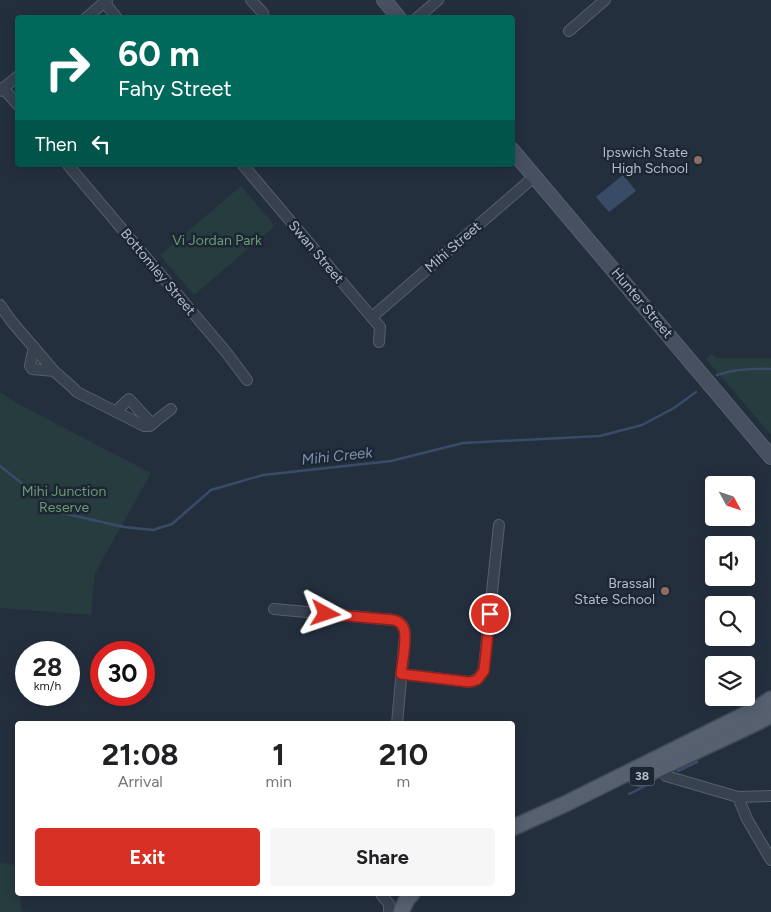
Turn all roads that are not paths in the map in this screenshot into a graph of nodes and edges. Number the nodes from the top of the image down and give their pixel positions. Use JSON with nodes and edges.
{"nodes":[{"id":1,"x":251,"y":0,"type":"edge"},
{"id":2,"x":384,"y":0,"type":"edge"},
{"id":3,"x":438,"y":0,"type":"edge"},
{"id":4,"x":606,"y":0,"type":"edge"},
{"id":5,"x":105,"y":1,"type":"edge"},
{"id":6,"x":263,"y":14,"type":"dead end"},
{"id":7,"x":89,"y":15,"type":"edge"},
{"id":8,"x":115,"y":15,"type":"edge"},
{"id":9,"x":396,"y":15,"type":"edge"},
{"id":10,"x":420,"y":15,"type":"edge"},
{"id":11,"x":569,"y":31,"type":"dead end"},
{"id":12,"x":15,"y":78,"type":"edge"},
{"id":13,"x":2,"y":89,"type":"edge"},
{"id":14,"x":15,"y":102,"type":"edge"},
{"id":15,"x":515,"y":153,"type":"edge"},
{"id":16,"x":70,"y":167,"type":"edge"},
{"id":17,"x":245,"y":167,"type":"edge"},
{"id":18,"x":535,"y":176,"type":"junction"},
{"id":19,"x":0,"y":306,"type":"edge"},
{"id":20,"x":372,"y":317,"type":"junction"},
{"id":21,"x":379,"y":342,"type":"dead end"},
{"id":22,"x":34,"y":347,"type":"junction"},
{"id":23,"x":54,"y":371,"type":"junction"},
{"id":24,"x":247,"y":380,"type":"dead end"},
{"id":25,"x":171,"y":408,"type":"dead end"},
{"id":26,"x":116,"y":412,"type":"junction"},
{"id":27,"x":152,"y":424,"type":"junction"},
{"id":28,"x":771,"y":457,"type":"edge"},
{"id":29,"x":498,"y":525,"type":"dead end"},
{"id":30,"x":274,"y":609,"type":"dead end"},
{"id":31,"x":401,"y":674,"type":"junction"},
{"id":32,"x":771,"y":699,"type":"edge"},
{"id":33,"x":771,"y":715,"type":"edge"},
{"id":34,"x":396,"y":721,"type":"edge"},
{"id":35,"x":658,"y":764,"type":"junction"},
{"id":36,"x":771,"y":796,"type":"edge"},
{"id":37,"x":738,"y":797,"type":"junction"},
{"id":38,"x":515,"y":827,"type":"edge"},
{"id":39,"x":515,"y":835,"type":"edge"},
{"id":40,"x":771,"y":860,"type":"edge"},
{"id":41,"x":408,"y":896,"type":"edge"},
{"id":42,"x":393,"y":904,"type":"edge"}],
"edges":[{"from":1,"to":6,"type":"street"},
{"from":2,"to":9,"type":"main road"},
{"from":3,"to":10,"type":"street"},
{"from":4,"to":11,"type":"street"},
{"from":5,"to":7,"type":"street"},
{"from":5,"to":8,"type":"street"},
{"from":12,"to":13,"type":"street"},
{"from":13,"to":14,"type":"street"},
{"from":15,"to":18,"type":"main road","name":"Hunter Street"},
{"from":16,"to":24,"type":"street","name":"Bottomley Street"},
{"from":17,"to":20,"type":"street","name":"Swan Street"},
{"from":18,"to":20,"type":"street","name":"Mihi Street"},
{"from":18,"to":28,"type":"main road","name":"Hunter Street"},
{"from":19,"to":22,"type":"street"},
{"from":20,"to":21,"type":"street","name":"Swan Street"},
{"from":22,"to":23,"type":"street"},
{"from":22,"to":23,"type":"street"},
{"from":23,"to":26,"type":"street"},
{"from":25,"to":27,"type":"street"},
{"from":26,"to":27,"type":"street"},
{"from":26,"to":27,"type":"street"},
{"from":29,"to":31,"type":"street"},
{"from":30,"to":31,"type":"street"},
{"from":31,"to":34,"type":"street"},
{"from":32,"to":35,"type":"main road","number":"38"},
{"from":33,"to":35,"type":"main road","number":"38"},
{"from":35,"to":37,"type":"street"},
{"from":35,"to":38,"type":"main road","number":"38"},
{"from":35,"to":39,"type":"main road","number":"38"},
{"from":36,"to":37,"type":"street"},
{"from":37,"to":40,"type":"street"},
{"from":41,"to":42,"type":"main road"}]}
